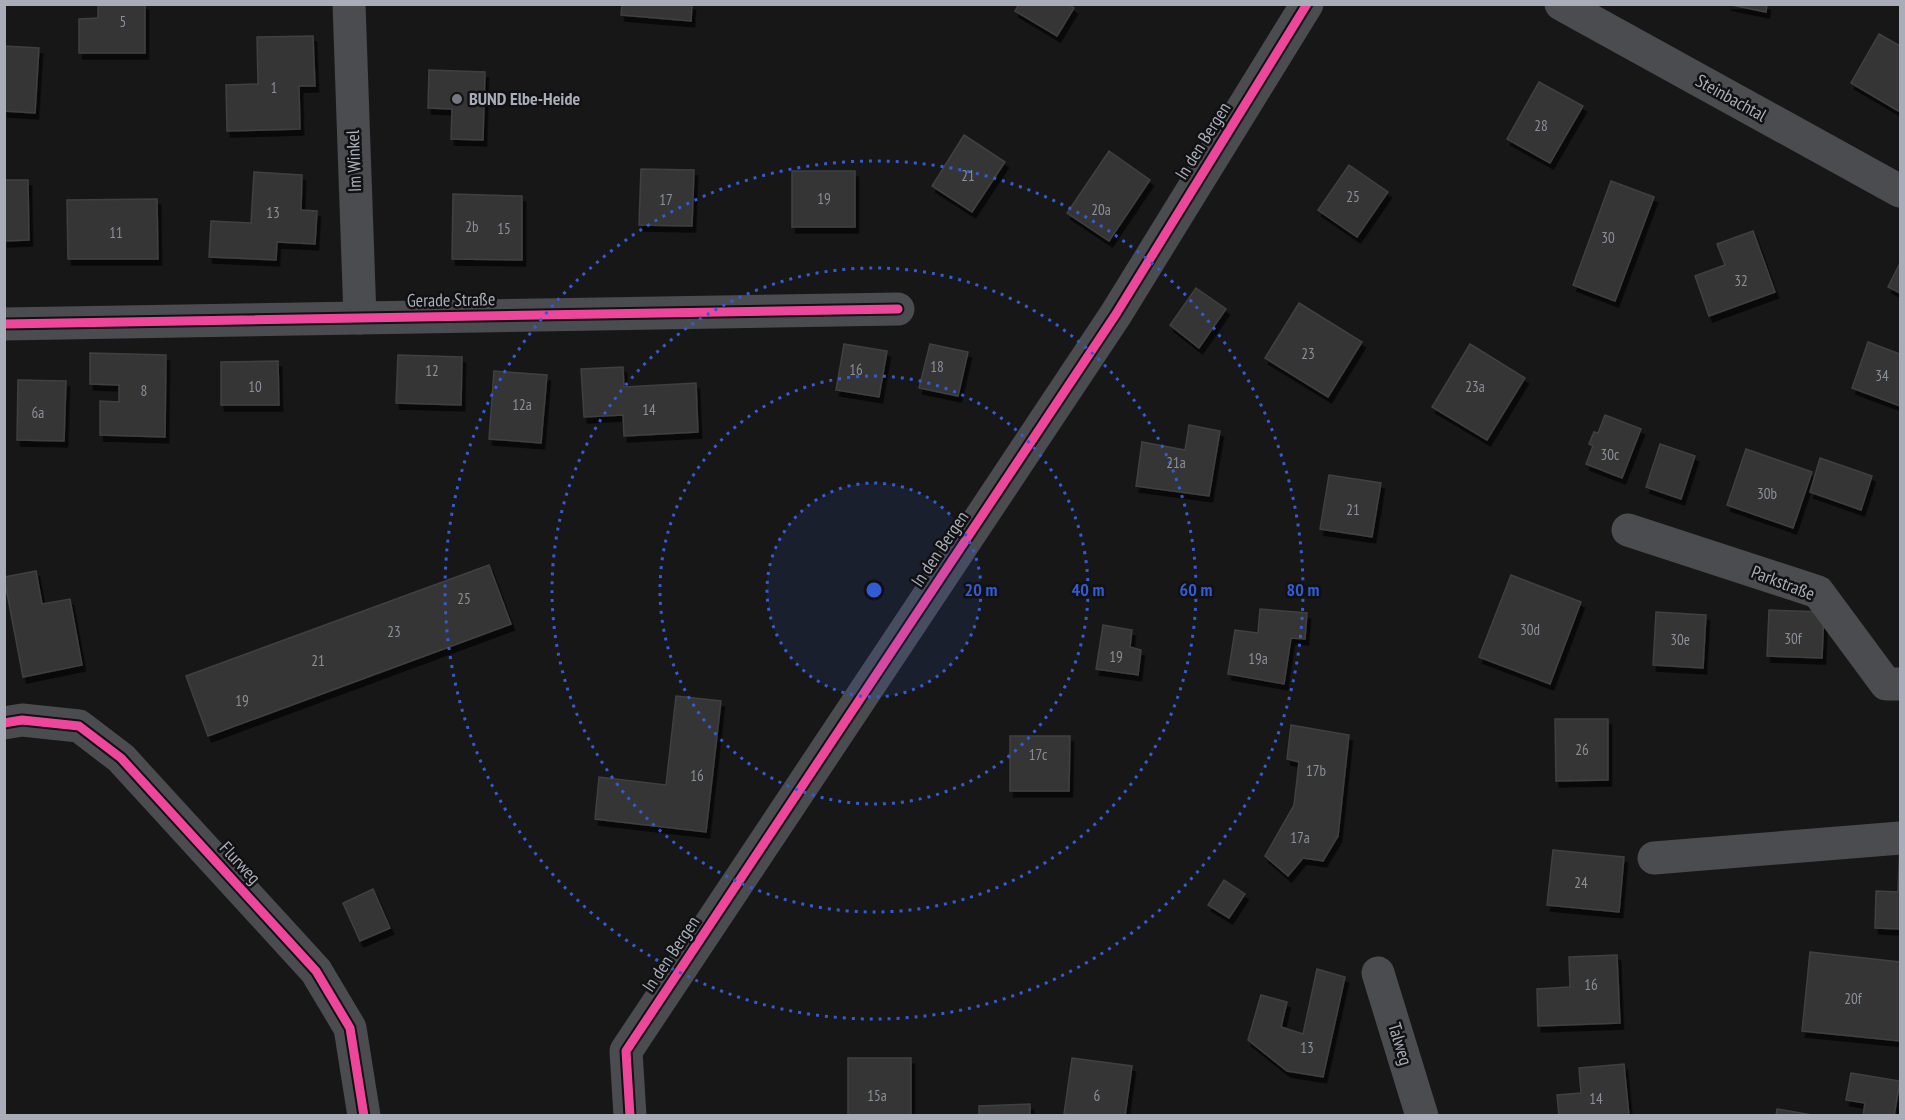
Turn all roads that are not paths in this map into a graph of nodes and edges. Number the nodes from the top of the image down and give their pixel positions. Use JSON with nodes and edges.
{"nodes":[{"id":1,"x":349,"y":4,"type":"edge"},
{"id":2,"x":1307,"y":4,"type":"edge"},
{"id":3,"x":1561,"y":4,"type":"edge"},
{"id":4,"x":1900,"y":191,"type":"edge"},
{"id":5,"x":898,"y":309,"type":"dead end"},
{"id":6,"x":360,"y":318,"type":"junction"},
{"id":7,"x":4,"y":324,"type":"edge"},
{"id":8,"x":1628,"y":530,"type":"dead end"},
{"id":9,"x":1900,"y":684,"type":"edge"},
{"id":10,"x":4,"y":723,"type":"edge"},
{"id":11,"x":1900,"y":838,"type":"edge"},
{"id":12,"x":1654,"y":858,"type":"dead end"},
{"id":13,"x":1378,"y":973,"type":"dead end"},
{"id":14,"x":364,"y":1116,"type":"edge"},
{"id":15,"x":630,"y":1116,"type":"edge"},
{"id":16,"x":1422,"y":1116,"type":"edge"}],
"edges":[{"from":1,"to":6,"type":"street","name":"Im Winkel"},
{"from":2,"to":15,"type":"street","name":"In den Bergen"},
{"from":3,"to":4,"type":"street","name":"Steinbachtal"},
{"from":5,"to":6,"type":"street","name":"Gerade Straße"},
{"from":6,"to":7,"type":"street","name":"Gerade Straße"},
{"from":8,"to":9,"type":"street","name":"Parkstraße"},
{"from":10,"to":14,"type":"street","name":"Flurweg"},
{"from":11,"to":12,"type":"street"},
{"from":13,"to":16,"type":"street","name":"Talweg"}]}
